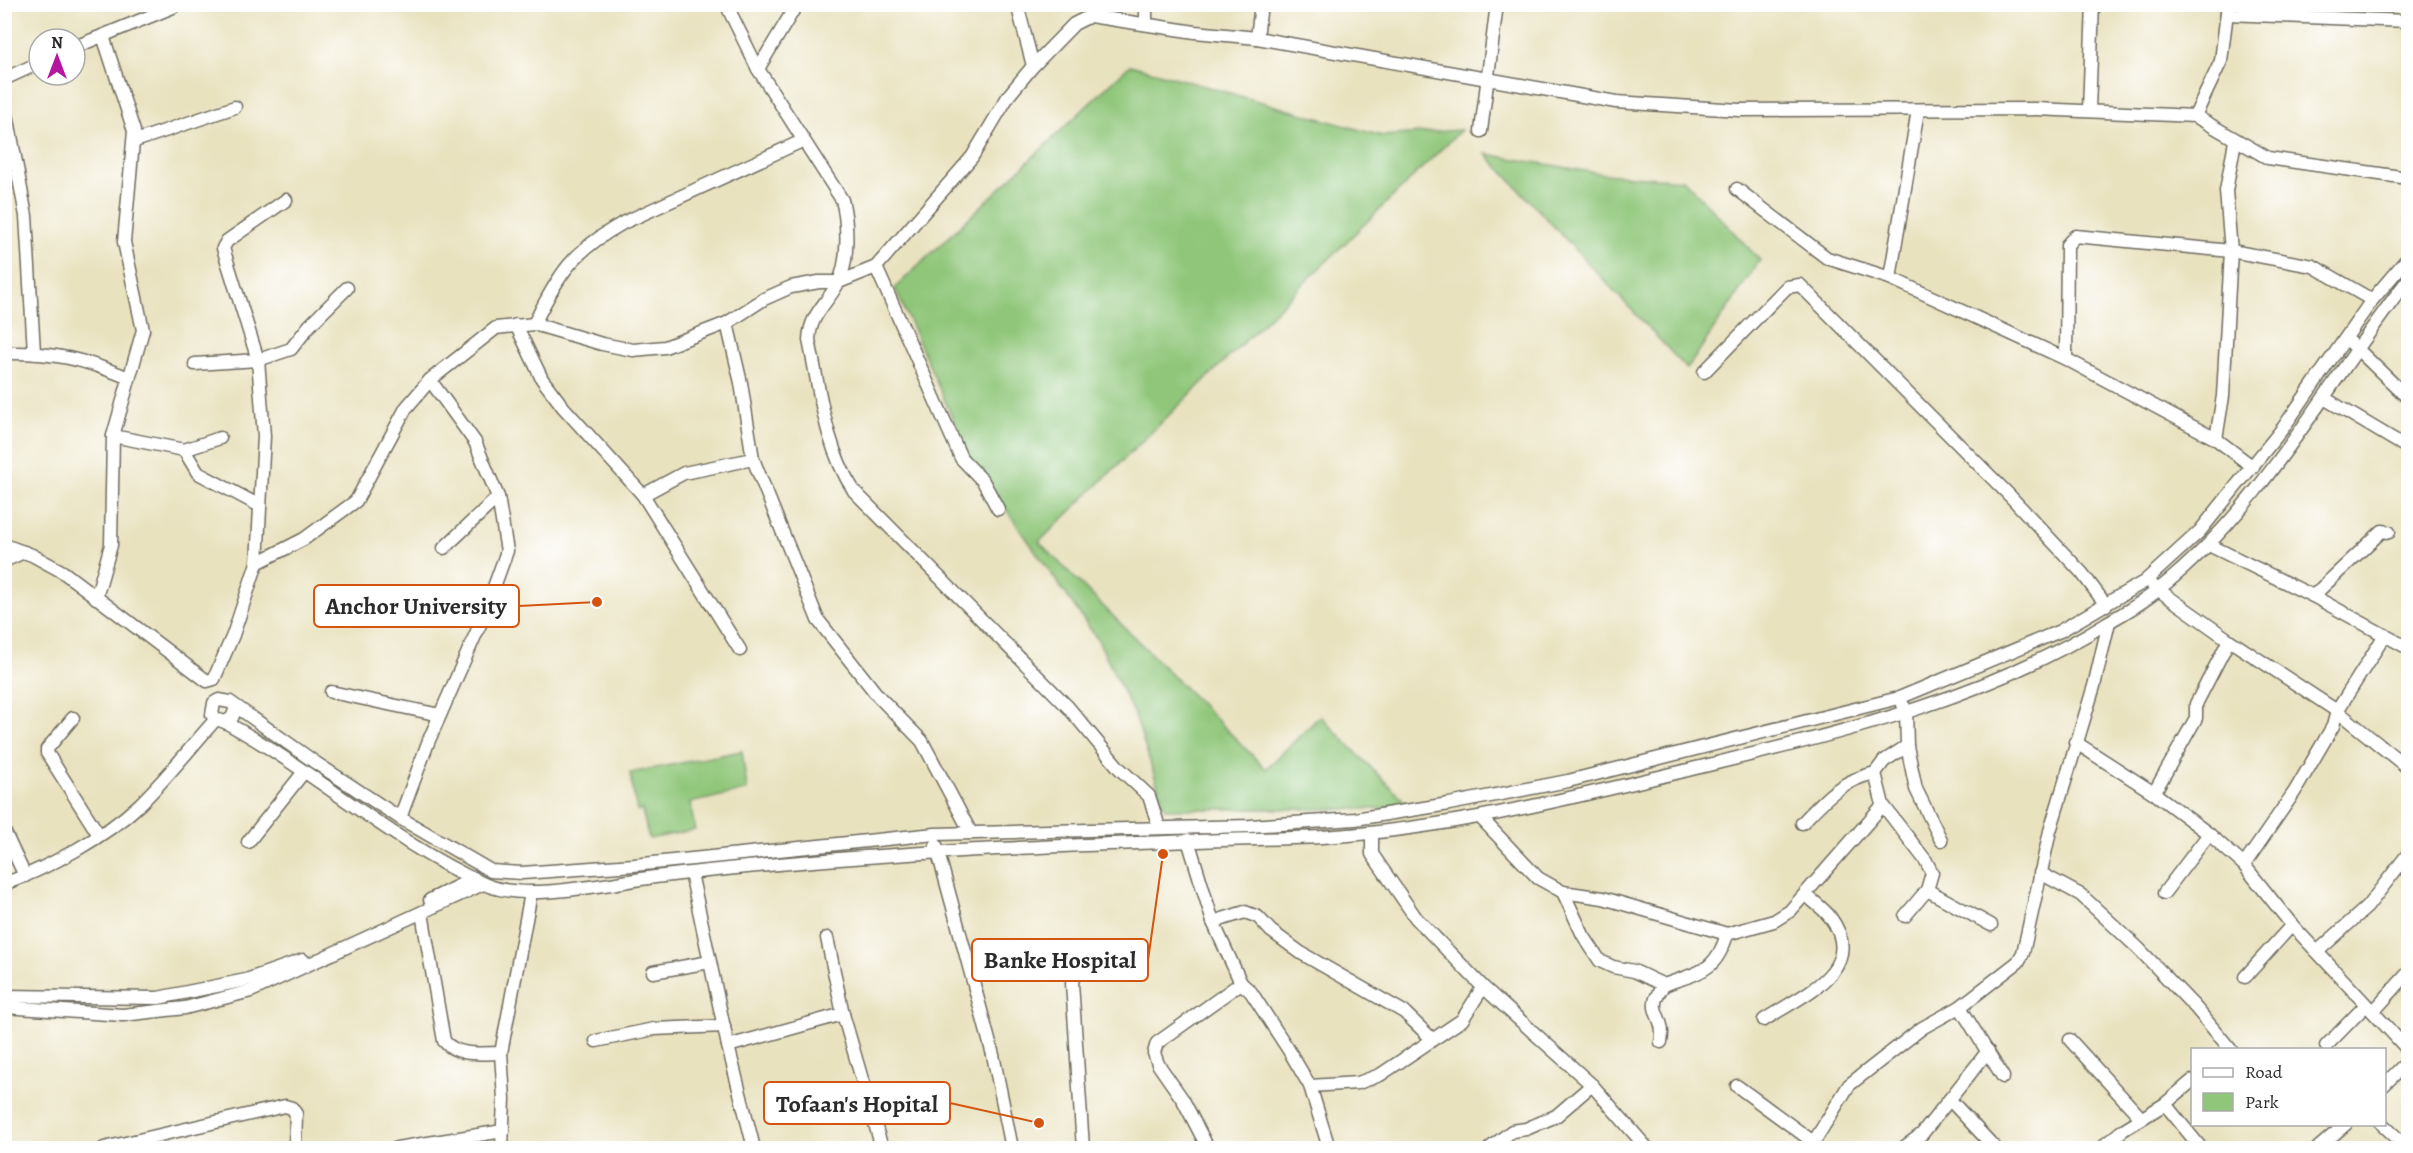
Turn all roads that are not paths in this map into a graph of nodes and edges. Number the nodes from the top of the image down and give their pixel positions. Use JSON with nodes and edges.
{"nodes":[{"id":1,"x":726,"y":4,"type":"edge"},
{"id":2,"x":797,"y":4,"type":"edge"},
{"id":3,"x":1017,"y":4,"type":"edge"},
{"id":4,"x":1146,"y":4,"type":"edge"},
{"id":5,"x":1260,"y":4,"type":"edge"},
{"id":6,"x":1497,"y":4,"type":"edge"},
{"id":7,"x":2093,"y":4,"type":"edge"},
{"id":8,"x":173,"y":7,"type":"dead end"},
{"id":9,"x":2227,"y":9,"type":"edge"},
{"id":10,"x":2409,"y":21,"type":"edge"},
{"id":11,"x":1146,"y":23,"type":"junction"},
{"id":12,"x":103,"y":36,"type":"junction"},
{"id":13,"x":1257,"y":38,"type":"junction"},
{"id":14,"x":87,"y":42,"type":"edge"},
{"id":15,"x":1033,"y":66,"type":"junction"},
{"id":16,"x":27,"y":68,"type":"edge"},
{"id":17,"x":758,"y":69,"type":"junction"},
{"id":18,"x":4,"y":79,"type":"edge"},
{"id":19,"x":1488,"y":79,"type":"junction"},
{"id":20,"x":4,"y":98,"type":"edge"},
{"id":21,"x":235,"y":107,"type":"dead end"},
{"id":22,"x":1918,"y":110,"type":"junction"},
{"id":23,"x":2089,"y":110,"type":"junction"},
{"id":24,"x":2195,"y":116,"type":"junction"},
{"id":25,"x":1481,"y":131,"type":"dead end"},
{"id":26,"x":135,"y":141,"type":"junction"},
{"id":27,"x":802,"y":141,"type":"junction"},
{"id":28,"x":2235,"y":141,"type":"junction"},
{"id":29,"x":2409,"y":178,"type":"edge"},
{"id":30,"x":1737,"y":189,"type":"dead end"},
{"id":31,"x":286,"y":200,"type":"dead end"},
{"id":32,"x":2231,"y":251,"type":"junction"},
{"id":33,"x":2409,"y":258,"type":"edge"},
{"id":34,"x":876,"y":267,"type":"junction"},
{"id":35,"x":1890,"y":278,"type":"junction"},
{"id":36,"x":2409,"y":280,"type":"edge"},
{"id":37,"x":839,"y":282,"type":"junction"},
{"id":38,"x":347,"y":288,"type":"dead end"},
{"id":39,"x":2372,"y":300,"type":"junction"},
{"id":40,"x":728,"y":323,"type":"junction"},
{"id":41,"x":534,"y":324,"type":"junction"},
{"id":42,"x":516,"y":325,"type":"junction"},
{"id":43,"x":2346,"y":336,"type":"junction"},
{"id":44,"x":2355,"y":349,"type":"junction"},
{"id":45,"x":34,"y":352,"type":"junction"},
{"id":46,"x":4,"y":353,"type":"edge"},
{"id":47,"x":2066,"y":359,"type":"junction"},
{"id":48,"x":258,"y":360,"type":"junction"},
{"id":49,"x":195,"y":364,"type":"dead end"},
{"id":50,"x":1704,"y":372,"type":"dead end"},
{"id":51,"x":129,"y":378,"type":"junction"},
{"id":52,"x":430,"y":380,"type":"junction"},
{"id":53,"x":2324,"y":398,"type":"junction"},
{"id":54,"x":2409,"y":398,"type":"edge"},
{"id":55,"x":113,"y":436,"type":"junction"},
{"id":56,"x":220,"y":438,"type":"dead end"},
{"id":57,"x":2216,"y":439,"type":"junction"},
{"id":58,"x":2409,"y":448,"type":"edge"},
{"id":59,"x":184,"y":450,"type":"junction"},
{"id":60,"x":753,"y":459,"type":"junction"},
{"id":61,"x":2253,"y":467,"type":"junction"},
{"id":62,"x":644,"y":495,"type":"junction"},
{"id":63,"x":498,"y":497,"type":"junction"},
{"id":64,"x":260,"y":506,"type":"junction"},
{"id":65,"x":998,"y":508,"type":"dead end"},
{"id":66,"x":2389,"y":532,"type":"dead end"},
{"id":67,"x":4,"y":545,"type":"edge"},
{"id":68,"x":2209,"y":545,"type":"junction"},
{"id":69,"x":444,"y":548,"type":"dead end"},
{"id":70,"x":24,"y":552,"type":"junction"},
{"id":71,"x":4,"y":561,"type":"edge"},
{"id":72,"x":257,"y":563,"type":"junction"},
{"id":73,"x":2144,"y":582,"type":"junction"},
{"id":74,"x":2159,"y":590,"type":"junction"},
{"id":75,"x":2313,"y":596,"type":"junction"},
{"id":76,"x":96,"y":598,"type":"junction"},
{"id":77,"x":2106,"y":604,"type":"junction"},
{"id":78,"x":2109,"y":622,"type":"junction"},
{"id":79,"x":2385,"y":635,"type":"junction"},
{"id":80,"x":2229,"y":640,"type":"junction"},
{"id":81,"x":2409,"y":648,"type":"edge"},
{"id":82,"x":740,"y":650,"type":"dead end"},
{"id":83,"x":211,"y":681,"type":"junction"},
{"id":84,"x":331,"y":692,"type":"dead end"},
{"id":85,"x":1899,"y":698,"type":"junction"},
{"id":86,"x":219,"y":700,"type":"junction"},
{"id":87,"x":236,"y":708,"type":"junction"},
{"id":88,"x":1906,"y":710,"type":"junction"},
{"id":89,"x":2337,"y":711,"type":"junction"},
{"id":90,"x":440,"y":715,"type":"junction"},
{"id":91,"x":73,"y":718,"type":"dead end"},
{"id":92,"x":220,"y":721,"type":"junction"},
{"id":93,"x":2075,"y":742,"type":"junction"},
{"id":94,"x":1907,"y":746,"type":"junction"},
{"id":95,"x":2409,"y":768,"type":"edge"},
{"id":96,"x":303,"y":773,"type":"junction"},
{"id":97,"x":1875,"y":773,"type":"junction"},
{"id":98,"x":2154,"y":793,"type":"junction"},
{"id":99,"x":1882,"y":805,"type":"junction"},
{"id":100,"x":1480,"y":817,"type":"junction"},
{"id":101,"x":400,"y":818,"type":"junction"},
{"id":102,"x":1802,"y":823,"type":"dead end"},
{"id":103,"x":1159,"y":827,"type":"junction"},
{"id":104,"x":4,"y":831,"type":"edge"},
{"id":105,"x":971,"y":833,"type":"junction"},
{"id":106,"x":935,"y":834,"type":"junction"},
{"id":107,"x":1372,"y":834,"type":"junction"},
{"id":108,"x":2209,"y":834,"type":"junction"},
{"id":109,"x":99,"y":835,"type":"junction"},
{"id":110,"x":1188,"y":840,"type":"junction"},
{"id":111,"x":1941,"y":840,"type":"dead end"},
{"id":112,"x":248,"y":842,"type":"dead end"},
{"id":113,"x":937,"y":851,"type":"junction"},
{"id":114,"x":2409,"y":854,"type":"edge"},
{"id":115,"x":2244,"y":865,"type":"junction"},
{"id":116,"x":691,"y":873,"type":"junction"},
{"id":117,"x":2040,"y":873,"type":"junction"},
{"id":118,"x":25,"y":876,"type":"junction"},
{"id":119,"x":479,"y":881,"type":"junction"},
{"id":120,"x":4,"y":884,"type":"edge"},
{"id":121,"x":1927,"y":890,"type":"junction"},
{"id":122,"x":1563,"y":892,"type":"junction"},
{"id":123,"x":531,"y":893,"type":"junction"},
{"id":124,"x":2164,"y":893,"type":"dead end"},
{"id":125,"x":1806,"y":895,"type":"junction"},
{"id":126,"x":422,"y":913,"type":"junction"},
{"id":127,"x":1905,"y":916,"type":"dead end"},
{"id":128,"x":1213,"y":922,"type":"junction"},
{"id":129,"x":1991,"y":925,"type":"dead end"},
{"id":130,"x":2292,"y":925,"type":"junction"},
{"id":131,"x":1727,"y":934,"type":"junction"},
{"id":132,"x":827,"y":938,"type":"dead end"},
{"id":133,"x":2318,"y":951,"type":"junction"},
{"id":134,"x":710,"y":962,"type":"junction"},
{"id":135,"x":1134,"y":964,"type":"dead end"},
{"id":136,"x":653,"y":972,"type":"dead end"},
{"id":137,"x":2409,"y":972,"type":"edge"},
{"id":138,"x":2245,"y":977,"type":"dead end"},
{"id":139,"x":1241,"y":983,"type":"junction"},
{"id":140,"x":1664,"y":985,"type":"junction"},
{"id":141,"x":1483,"y":987,"type":"junction"},
{"id":142,"x":4,"y":996,"type":"edge"},
{"id":143,"x":4,"y":1007,"type":"edge"},
{"id":144,"x":1960,"y":1007,"type":"junction"},
{"id":145,"x":2369,"y":1009,"type":"junction"},
{"id":146,"x":843,"y":1014,"type":"junction"},
{"id":147,"x":1764,"y":1020,"type":"dead end"},
{"id":148,"x":724,"y":1026,"type":"junction"},
{"id":149,"x":1432,"y":1039,"type":"junction"},
{"id":150,"x":2070,"y":1040,"type":"dead end"},
{"id":151,"x":596,"y":1041,"type":"dead end"},
{"id":152,"x":1661,"y":1042,"type":"dead end"},
{"id":153,"x":728,"y":1046,"type":"junction"},
{"id":154,"x":2326,"y":1046,"type":"dead end"},
{"id":155,"x":2229,"y":1048,"type":"edge"},
{"id":156,"x":2409,"y":1050,"type":"edge"},
{"id":157,"x":1988,"y":1051,"type":"junction"},
{"id":158,"x":501,"y":1053,"type":"junction"},
{"id":159,"x":2409,"y":1061,"type":"edge"},
{"id":160,"x":2003,"y":1077,"type":"dead end"},
{"id":161,"x":2191,"y":1083,"type":"edge"},
{"id":162,"x":2386,"y":1084,"type":"edge"},
{"id":163,"x":1592,"y":1085,"type":"junction"},
{"id":164,"x":1310,"y":1086,"type":"junction"},
{"id":165,"x":1737,"y":1086,"type":"dead end"},
{"id":166,"x":1950,"y":1100,"type":"junction"},
{"id":167,"x":2165,"y":1104,"type":"junction"},
{"id":168,"x":2141,"y":1118,"type":"junction"},
{"id":169,"x":2345,"y":1126,"type":"edge"},
{"id":170,"x":2383,"y":1126,"type":"edge"},
{"id":171,"x":504,"y":1131,"type":"junction"},
{"id":172,"x":1811,"y":1145,"type":"edge"},
{"id":173,"x":104,"y":1149,"type":"edge"},
{"id":174,"x":296,"y":1149,"type":"edge"},
{"id":175,"x":397,"y":1149,"type":"edge"},
{"id":176,"x":502,"y":1149,"type":"edge"},
{"id":177,"x":754,"y":1149,"type":"edge"},
{"id":178,"x":882,"y":1149,"type":"edge"},
{"id":179,"x":1012,"y":1149,"type":"edge"},
{"id":180,"x":1083,"y":1149,"type":"edge"},
{"id":181,"x":1208,"y":1149,"type":"edge"},
{"id":182,"x":1329,"y":1149,"type":"edge"},
{"id":183,"x":1490,"y":1149,"type":"edge"},
{"id":184,"x":1647,"y":1149,"type":"edge"},
{"id":185,"x":1903,"y":1149,"type":"edge"},
{"id":186,"x":1995,"y":1149,"type":"edge"},
{"id":187,"x":2101,"y":1149,"type":"edge"},
{"id":188,"x":2201,"y":1149,"type":"edge"},
{"id":189,"x":2318,"y":1149,"type":"edge"},
{"id":190,"x":2408,"y":1149,"type":"edge"}],
"edges":[{"from":1,"to":17,"type":"street"},
{"from":2,"to":17,"type":"street"},
{"from":3,"to":15,"type":"street"},
{"from":4,"to":11,"type":"street"},
{"from":5,"to":13,"type":"street"},
{"from":6,"to":19,"type":"street"},
{"from":7,"to":23,"type":"street"},
{"from":8,"to":12,"type":"street"},
{"from":9,"to":10,"type":"street"},
{"from":9,"to":24,"type":"street"},
{"from":11,"to":13,"type":"street"},
{"from":11,"to":15,"type":"street"},
{"from":12,"to":14,"type":"street"},
{"from":12,"to":26,"type":"street"},
{"from":13,"to":19,"type":"street"},
{"from":15,"to":34,"type":"street"},
{"from":16,"to":18,"type":"street"},
{"from":17,"to":27,"type":"street"},
{"from":19,"to":22,"type":"street"},
{"from":19,"to":25,"type":"street"},
{"from":20,"to":45,"type":"street"},
{"from":21,"to":26,"type":"street"},
{"from":22,"to":23,"type":"street"},
{"from":22,"to":35,"type":"street"},
{"from":23,"to":24,"type":"street"},
{"from":24,"to":28,"type":"street"},
{"from":26,"to":51,"type":"street"},
{"from":27,"to":37,"type":"street"},
{"from":27,"to":41,"type":"street"},
{"from":28,"to":29,"type":"street"},
{"from":28,"to":32,"type":"street"},
{"from":30,"to":35,"type":"street"},
{"from":31,"to":48,"type":"street"},
{"from":32,"to":39,"type":"street"},
{"from":32,"to":47,"type":"street"},
{"from":32,"to":57,"type":"street"},
{"from":33,"to":39,"type":"street"},
{"from":34,"to":37,"type":"street"},
{"from":34,"to":65,"type":"street"},
{"from":35,"to":47,"type":"street"},
{"from":36,"to":44,"type":"street"},
{"from":37,"to":40,"type":"street"},
{"from":37,"to":103,"type":"street"},
{"from":38,"to":48,"type":"street"},
{"from":39,"to":43,"type":"street"},
{"from":40,"to":41,"type":"street"},
{"from":40,"to":60,"type":"street"},
{"from":41,"to":42,"type":"street"},
{"from":42,"to":52,"type":"street"},
{"from":42,"to":62,"type":"street"},
{"from":43,"to":44,"type":"street"},
{"from":43,"to":61,"type":"street"},
{"from":44,"to":53,"type":"street"},
{"from":44,"to":54,"type":"street"},
{"from":45,"to":46,"type":"street"},
{"from":45,"to":51,"type":"street"},
{"from":47,"to":57,"type":"street"},
{"from":48,"to":49,"type":"street"},
{"from":48,"to":64,"type":"street"},
{"from":50,"to":77,"type":"street"},
{"from":51,"to":55,"type":"street"},
{"from":52,"to":63,"type":"street"},
{"from":52,"to":72,"type":"street"},
{"from":53,"to":58,"type":"street"},
{"from":53,"to":68,"type":"street"},
{"from":55,"to":59,"type":"street"},
{"from":55,"to":76,"type":"street"},
{"from":56,"to":59,"type":"street"},
{"from":57,"to":61,"type":"street"},
{"from":59,"to":64,"type":"street"},
{"from":60,"to":62,"type":"street"},
{"from":60,"to":105,"type":"street"},
{"from":61,"to":73,"type":"street"},
{"from":62,"to":82,"type":"street"},
{"from":63,"to":69,"type":"street"},
{"from":63,"to":90,"type":"street"},
{"from":64,"to":72,"type":"street"},
{"from":66,"to":75,"type":"street"},
{"from":67,"to":70,"type":"street"},
{"from":68,"to":74,"type":"street"},
{"from":68,"to":75,"type":"street"},
{"from":70,"to":71,"type":"street"},
{"from":70,"to":76,"type":"street"},
{"from":72,"to":83,"type":"street"},
{"from":73,"to":74,"type":"street"},
{"from":73,"to":77,"type":"street"},
{"from":74,"to":78,"type":"street"},
{"from":74,"to":80,"type":"street"},
{"from":75,"to":79,"type":"street"},
{"from":76,"to":83,"type":"street"},
{"from":77,"to":85,"type":"street"},
{"from":78,"to":88,"type":"street"},
{"from":78,"to":93,"type":"street"},
{"from":79,"to":81,"type":"street"},
{"from":79,"to":89,"type":"street"},
{"from":80,"to":89,"type":"street"},
{"from":80,"to":98,"type":"street"},
{"from":83,"to":86,"type":"street"},
{"from":84,"to":90,"type":"street"},
{"from":85,"to":88,"type":"street"},
{"from":85,"to":103,"type":"street"},
{"from":86,"to":87,"type":"street"},
{"from":86,"to":92,"type":"street"},
{"from":87,"to":92,"type":"street"},
{"from":87,"to":101,"type":"street"},
{"from":88,"to":94,"type":"street"},
{"from":88,"to":100,"type":"street"},
{"from":89,"to":95,"type":"street"},
{"from":89,"to":115,"type":"street"},
{"from":90,"to":101,"type":"street"},
{"from":91,"to":109,"type":"street"},
{"from":92,"to":96,"type":"street"},
{"from":92,"to":109,"type":"street"},
{"from":93,"to":98,"type":"street"},
{"from":93,"to":117,"type":"street"},
{"from":94,"to":97,"type":"street"},
{"from":94,"to":111,"type":"street"},
{"from":96,"to":112,"type":"street"},
{"from":96,"to":119,"type":"street"},
{"from":97,"to":99,"type":"street"},
{"from":97,"to":102,"type":"street"},
{"from":98,"to":108,"type":"street"},
{"from":99,"to":121,"type":"street"},
{"from":99,"to":125,"type":"street"},
{"from":100,"to":107,"type":"street"},
{"from":100,"to":122,"type":"street"},
{"from":101,"to":106,"type":"street"},
{"from":103,"to":105,"type":"street"},
{"from":104,"to":118,"type":"street"},
{"from":105,"to":106,"type":"street"},
{"from":106,"to":113,"type":"street"},
{"from":107,"to":110,"type":"street"},
{"from":107,"to":141,"type":"street"},
{"from":108,"to":115,"type":"street"},
{"from":108,"to":124,"type":"street"},
{"from":109,"to":118,"type":"street"},
{"from":110,"to":113,"type":"street"},
{"from":110,"to":128,"type":"street"},
{"from":113,"to":116,"type":"street"},
{"from":113,"to":179,"type":"street"},
{"from":114,"to":133,"type":"street"},
{"from":115,"to":130,"type":"street"},
{"from":116,"to":123,"type":"street"},
{"from":116,"to":134,"type":"street"},
{"from":117,"to":144,"type":"street"},
{"from":117,"to":155,"type":"street"},
{"from":118,"to":120,"type":"street"},
{"from":119,"to":123,"type":"street"},
{"from":119,"to":126,"type":"street"},
{"from":119,"to":142,"type":"street"},
{"from":121,"to":127,"type":"street"},
{"from":121,"to":129,"type":"street"},
{"from":122,"to":131,"type":"street"},
{"from":122,"to":140,"type":"street"},
{"from":123,"to":158,"type":"street"},
{"from":125,"to":131,"type":"street"},
{"from":125,"to":147,"type":"street"},
{"from":126,"to":143,"type":"street"},
{"from":126,"to":158,"type":"street"},
{"from":128,"to":139,"type":"street"},
{"from":128,"to":149,"type":"street"},
{"from":130,"to":133,"type":"street"},
{"from":130,"to":138,"type":"street"},
{"from":131,"to":140,"type":"street"},
{"from":132,"to":146,"type":"street"},
{"from":133,"to":145,"type":"street"},
{"from":134,"to":136,"type":"street"},
{"from":134,"to":148,"type":"street"},
{"from":135,"to":180,"type":"street"},
{"from":137,"to":145,"type":"street"},
{"from":139,"to":164,"type":"street"},
{"from":139,"to":181,"type":"street"},
{"from":140,"to":152,"type":"street"},
{"from":141,"to":149,"type":"street"},
{"from":141,"to":163,"type":"street"},
{"from":144,"to":157,"type":"street"},
{"from":144,"to":172,"type":"street"},
{"from":145,"to":154,"type":"street"},
{"from":145,"to":156,"type":"street"},
{"from":146,"to":153,"type":"street"},
{"from":146,"to":178,"type":"street"},
{"from":148,"to":151,"type":"street"},
{"from":148,"to":153,"type":"street"},
{"from":149,"to":164,"type":"street"},
{"from":150,"to":168,"type":"street"},
{"from":153,"to":177,"type":"street"},
{"from":157,"to":160,"type":"street"},
{"from":157,"to":166,"type":"street"},
{"from":158,"to":171,"type":"street"},
{"from":159,"to":162,"type":"street"},
{"from":161,"to":167,"type":"street"},
{"from":163,"to":183,"type":"street"},
{"from":163,"to":184,"type":"street"},
{"from":164,"to":182,"type":"street"},
{"from":165,"to":172,"type":"street"},
{"from":166,"to":185,"type":"street"},
{"from":166,"to":186,"type":"street"},
{"from":167,"to":168,"type":"street"},
{"from":167,"to":188,"type":"street"},
{"from":168,"to":187,"type":"street"},
{"from":169,"to":189,"type":"street"},
{"from":170,"to":190,"type":"street"},
{"from":171,"to":175,"type":"street"},
{"from":171,"to":176,"type":"street"},
{"from":173,"to":174,"type":"street"}]}
